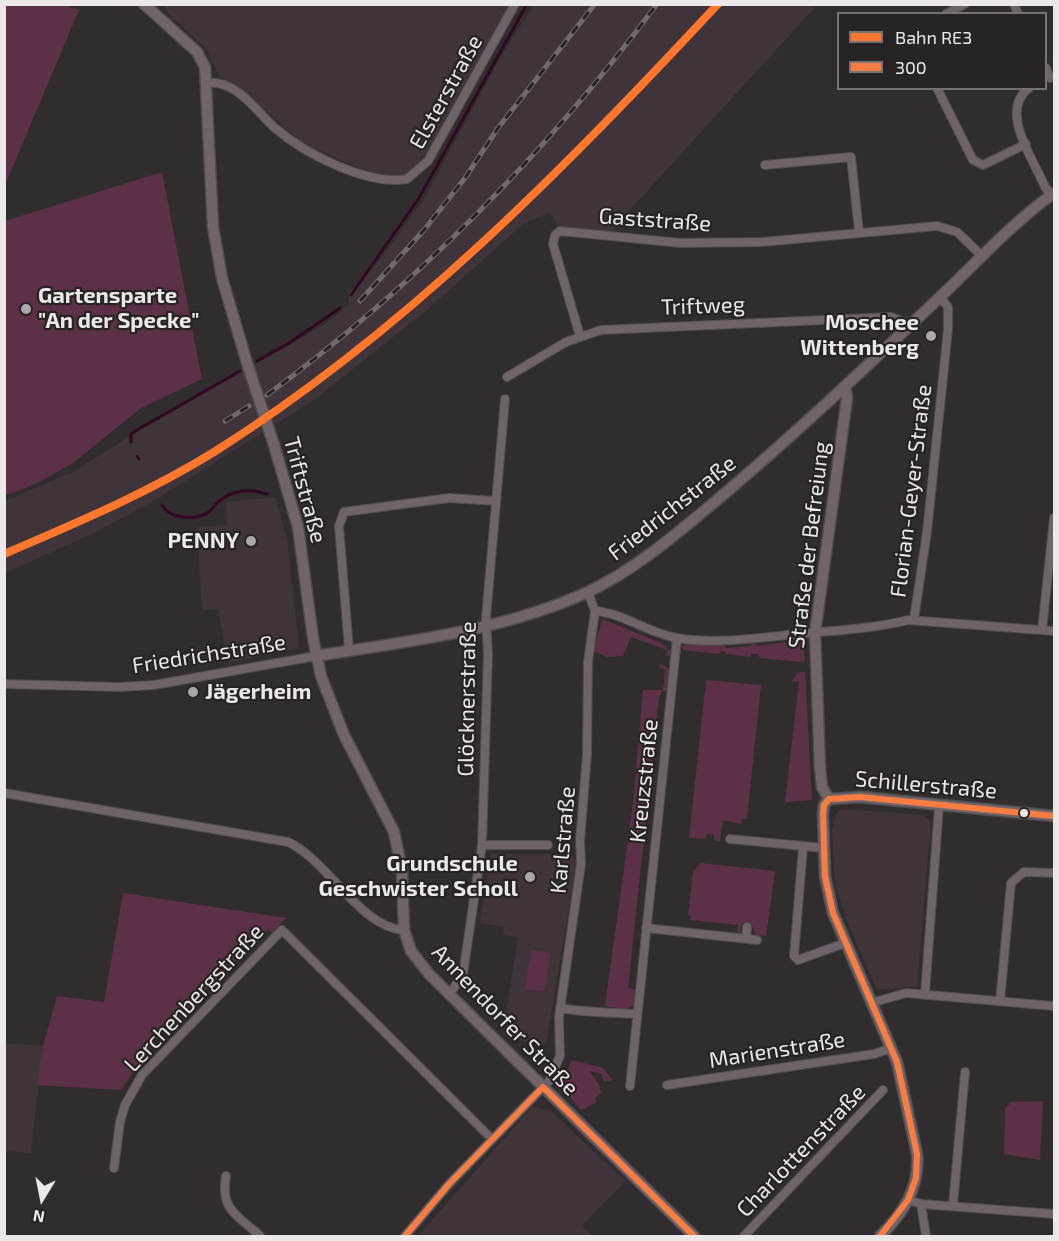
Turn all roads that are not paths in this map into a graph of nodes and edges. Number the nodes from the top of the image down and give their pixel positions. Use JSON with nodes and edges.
{"nodes":[{"id":1,"x":515,"y":4,"type":"edge"},
{"id":2,"x":964,"y":4,"type":"edge"},
{"id":3,"x":150,"y":7,"type":"edge"},
{"id":4,"x":950,"y":12,"type":"edge"},
{"id":5,"x":207,"y":83,"type":"junction"},
{"id":6,"x":938,"y":90,"type":"edge"},
{"id":7,"x":1027,"y":90,"type":"edge"},
{"id":8,"x":1026,"y":144,"type":"junction"},
{"id":9,"x":765,"y":165,"type":"dead end"},
{"id":10,"x":1053,"y":194,"type":"edge"},
{"id":11,"x":859,"y":232,"type":"junction"},
{"id":12,"x":982,"y":256,"type":"junction"},
{"id":13,"x":940,"y":297,"type":"junction"},
{"id":14,"x":911,"y":325,"type":"junction"},
{"id":15,"x":580,"y":336,"type":"junction"},
{"id":16,"x":507,"y":377,"type":"dead end"},
{"id":17,"x":844,"y":387,"type":"junction"},
{"id":18,"x":506,"y":399,"type":"dead end"},
{"id":19,"x":496,"y":501,"type":"junction"},
{"id":20,"x":1054,"y":518,"type":"edge"},
{"id":21,"x":588,"y":592,"type":"junction"},
{"id":22,"x":595,"y":610,"type":"junction"},
{"id":23,"x":914,"y":620,"type":"junction"},
{"id":24,"x":486,"y":627,"type":"junction"},
{"id":25,"x":1042,"y":630,"type":"junction"},
{"id":26,"x":1054,"y":631,"type":"edge"},
{"id":27,"x":816,"y":633,"type":"junction"},
{"id":28,"x":677,"y":638,"type":"junction"},
{"id":29,"x":349,"y":650,"type":"junction"},
{"id":30,"x":316,"y":656,"type":"junction"},
{"id":31,"x":4,"y":684,"type":"edge"},
{"id":32,"x":4,"y":793,"type":"edge"},
{"id":33,"x":829,"y":799,"type":"junction"},
{"id":34,"x":939,"y":806,"type":"junction"},
{"id":35,"x":1054,"y":816,"type":"edge"},
{"id":36,"x":730,"y":839,"type":"dead end"},
{"id":37,"x":482,"y":844,"type":"junction"},
{"id":38,"x":548,"y":845,"type":"dead end"},
{"id":39,"x":803,"y":847,"type":"junction"},
{"id":40,"x":824,"y":848,"type":"junction"},
{"id":41,"x":1054,"y":873,"type":"edge"},
{"id":42,"x":747,"y":927,"type":"dead end"},
{"id":43,"x":646,"y":928,"type":"junction"},
{"id":44,"x":404,"y":930,"type":"junction"},
{"id":45,"x":746,"y":939,"type":"junction"},
{"id":46,"x":757,"y":940,"type":"dead end"},
{"id":47,"x":844,"y":944,"type":"junction"},
{"id":48,"x":925,"y":994,"type":"junction"},
{"id":49,"x":450,"y":995,"type":"junction"},
{"id":50,"x":1000,"y":1001,"type":"junction"},
{"id":51,"x":871,"y":1003,"type":"junction"},
{"id":52,"x":1054,"y":1006,"type":"edge"},
{"id":53,"x":560,"y":1008,"type":"junction"},
{"id":54,"x":637,"y":1014,"type":"junction"},
{"id":55,"x":891,"y":1048,"type":"junction"},
{"id":56,"x":965,"y":1072,"type":"dead end"},
{"id":57,"x":666,"y":1085,"type":"dead end"},
{"id":58,"x":630,"y":1086,"type":"dead end"},
{"id":59,"x":543,"y":1087,"type":"junction"},
{"id":60,"x":884,"y":1090,"type":"dead end"},
{"id":61,"x":492,"y":1139,"type":"junction"},
{"id":62,"x":114,"y":1168,"type":"dead end"},
{"id":63,"x":226,"y":1176,"type":"dead end"},
{"id":64,"x":909,"y":1200,"type":"junction"},
{"id":65,"x":921,"y":1204,"type":"junction"},
{"id":66,"x":953,"y":1205,"type":"junction"},
{"id":67,"x":1054,"y":1214,"type":"edge"},
{"id":68,"x":260,"y":1236,"type":"edge"},
{"id":69,"x":405,"y":1236,"type":"edge"},
{"id":70,"x":694,"y":1236,"type":"edge"},
{"id":71,"x":744,"y":1236,"type":"edge"},
{"id":72,"x":880,"y":1236,"type":"edge"},
{"id":73,"x":926,"y":1236,"type":"edge"}],
"edges":[{"from":1,"to":5,"type":"street","name":"Elsterstraße"},
{"from":2,"to":4,"type":"street"},
{"from":3,"to":5,"type":"street","name":"Triftstraße"},
{"from":5,"to":30,"type":"street","name":"Triftstraße","bridge":true},
{"from":6,"to":8,"type":"street"},
{"from":7,"to":8,"type":"street"},
{"from":8,"to":10,"type":"street"},
{"from":9,"to":11,"type":"street"},
{"from":10,"to":12,"type":"street","name":"Friedrichstraße"},
{"from":11,"to":12,"type":"street","name":"Gaststraße"},
{"from":11,"to":15,"type":"street","name":"Gaststraße"},
{"from":12,"to":13,"type":"street","name":"Friedrichstraße"},
{"from":13,"to":14,"type":"street","name":"Friedrichstraße"},
{"from":13,"to":23,"type":"street","name":"Florian-Geyer-Straße"},
{"from":14,"to":15,"type":"street","name":"Triftweg"},
{"from":14,"to":17,"type":"street","name":"Friedrichstraße"},
{"from":15,"to":16,"type":"street","name":"Triftweg"},
{"from":17,"to":21,"type":"street","name":"Friedrichstraße"},
{"from":17,"to":27,"type":"street","name":"Straße der Befreiung"},
{"from":18,"to":19,"type":"street","name":"Glöcknerstraße"},
{"from":19,"to":24,"type":"street","name":"Glöcknerstraße"},
{"from":19,"to":29,"type":"street"},
{"from":20,"to":25,"type":"street"},
{"from":21,"to":22,"type":"street","name":"Karlstraße"},
{"from":21,"to":24,"type":"street","name":"Friedrichstraße"},
{"from":22,"to":28,"type":"street"},
{"from":22,"to":53,"type":"street","name":"Karlstraße"},
{"from":23,"to":25,"type":"street"},
{"from":23,"to":27,"type":"street"},
{"from":24,"to":29,"type":"street","name":"Friedrichstraße"},
{"from":24,"to":37,"type":"street","name":"Glöcknerstraße"},
{"from":25,"to":26,"type":"street"},
{"from":27,"to":28,"type":"street"},
{"from":27,"to":33,"type":"street","name":"Straße der Befreiung"},
{"from":28,"to":43,"type":"street","name":"Kreuzstraße"},
{"from":29,"to":30,"type":"street","name":"Friedrichstraße"},
{"from":30,"to":31,"type":"street","name":"Friedrichstraße"},
{"from":30,"to":44,"type":"street","name":"Triftstraße"},
{"from":32,"to":44,"type":"street"},
{"from":33,"to":34,"type":"street","name":"Schillerstraße"},
{"from":33,"to":40,"type":"street","name":"Straße der Befreiung"},
{"from":34,"to":35,"type":"street","name":"Schillerstraße"},
{"from":34,"to":48,"type":"street"},
{"from":36,"to":39,"type":"street"},
{"from":37,"to":38,"type":"street"},
{"from":37,"to":49,"type":"street","name":"Glöcknerstraße"},
{"from":39,"to":40,"type":"street"},
{"from":39,"to":47,"type":"street"},
{"from":40,"to":47,"type":"street","name":"Straße der Befreiung"},
{"from":41,"to":50,"type":"street"},
{"from":42,"to":45,"type":"street"},
{"from":43,"to":45,"type":"street"},
{"from":43,"to":54,"type":"street","name":"Kreuzstraße"},
{"from":44,"to":49,"type":"street","name":"Annendorfer Straße"},
{"from":45,"to":46,"type":"street"},
{"from":47,"to":51,"type":"street","name":"Straße der Befreiung"},
{"from":48,"to":50,"type":"street"},
{"from":48,"to":51,"type":"street"},
{"from":49,"to":59,"type":"street","name":"Annendorfer Straße"},
{"from":50,"to":52,"type":"street"},
{"from":51,"to":55,"type":"street","name":"Straße der Befreiung"},
{"from":53,"to":54,"type":"street"},
{"from":53,"to":59,"type":"street","name":"Karlstraße"},
{"from":54,"to":58,"type":"street","name":"Kreuzstraße"},
{"from":55,"to":57,"type":"street","name":"Marienstraße"},
{"from":55,"to":64,"type":"street","name":"Straße der Befreiung"},
{"from":56,"to":66,"type":"street"},
{"from":59,"to":61,"type":"street"},
{"from":59,"to":70,"type":"street","name":"Annendorfer Straße"},
{"from":60,"to":71,"type":"street","name":"Charlottenstraße"},
{"from":61,"to":62,"type":"street","name":"Lerchenbergstraße"},
{"from":61,"to":69,"type":"street"},
{"from":63,"to":68,"type":"street"},
{"from":64,"to":65,"type":"street"},
{"from":64,"to":72,"type":"street"},
{"from":65,"to":66,"type":"street"},
{"from":65,"to":73,"type":"street"},
{"from":66,"to":67,"type":"street"}]}
